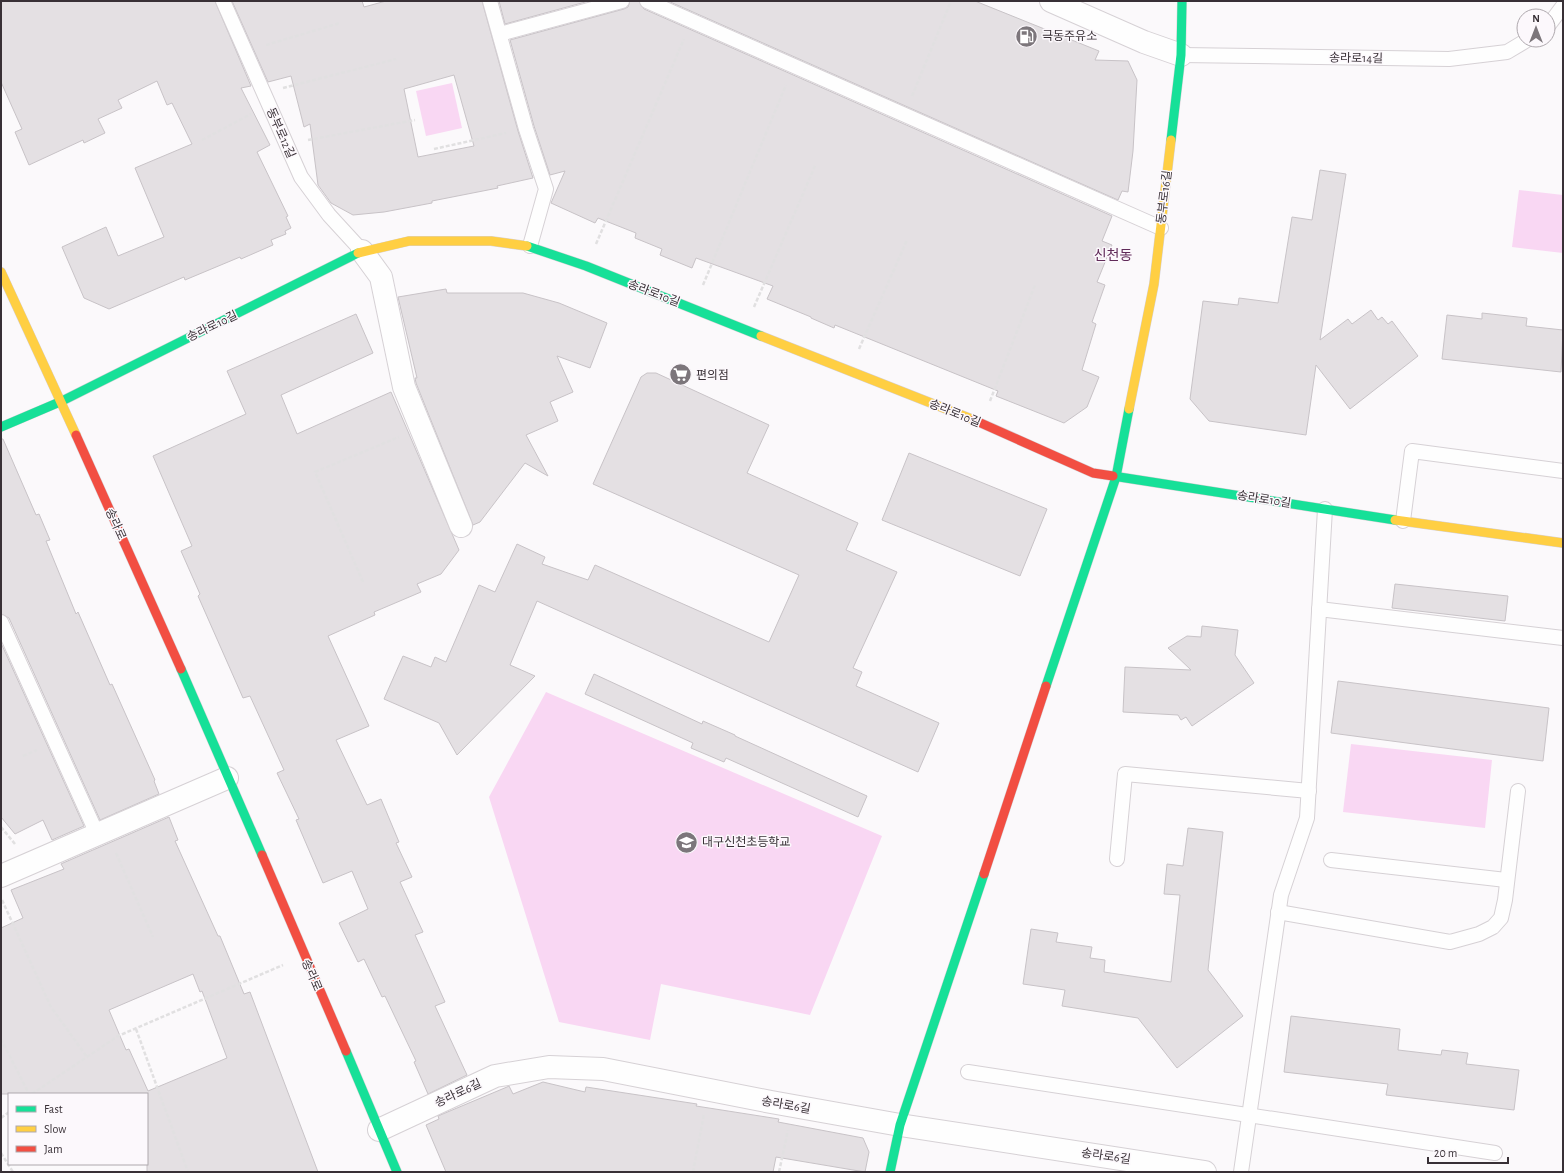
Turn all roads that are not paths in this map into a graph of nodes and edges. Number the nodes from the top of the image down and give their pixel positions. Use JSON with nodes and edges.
{"nodes":[{"id":1,"x":223,"y":1,"type":"edge"},
{"id":2,"x":490,"y":1,"type":"edge"},
{"id":3,"x":622,"y":1,"type":"edge"},
{"id":4,"x":647,"y":1,"type":"edge"},
{"id":5,"x":1051,"y":1,"type":"edge"},
{"id":6,"x":1182,"y":1,"type":"edge"},
{"id":7,"x":1563,"y":6,"type":"edge"},
{"id":8,"x":1556,"y":15,"type":"edge"},
{"id":9,"x":500,"y":34,"type":"junction"},
{"id":10,"x":1516,"y":47,"type":"edge"},
{"id":11,"x":1181,"y":55,"type":"junction"},
{"id":12,"x":1161,"y":228,"type":"junction"},
{"id":13,"x":530,"y":246,"type":"junction"},
{"id":14,"x":362,"y":252,"type":"junction"},
{"id":15,"x":1,"y":272,"type":"edge"},
{"id":16,"x":62,"y":401,"type":"junction"},
{"id":17,"x":1,"y":427,"type":"edge"},
{"id":18,"x":1563,"y":471,"type":"edge"},
{"id":19,"x":1116,"y":477,"type":"junction"},
{"id":20,"x":1325,"y":509,"type":"junction"},
{"id":21,"x":1403,"y":521,"type":"junction"},
{"id":22,"x":460,"y":526,"type":"dead end"},
{"id":23,"x":1563,"y":543,"type":"edge"},
{"id":24,"x":1319,"y":609,"type":"junction"},
{"id":25,"x":1,"y":622,"type":"edge"},
{"id":26,"x":1563,"y":638,"type":"edge"},
{"id":27,"x":227,"y":778,"type":"junction"},
{"id":28,"x":1309,"y":791,"type":"junction"},
{"id":29,"x":1518,"y":791,"type":"dead end"},
{"id":30,"x":102,"y":833,"type":"junction"},
{"id":31,"x":1117,"y":859,"type":"dead end"},
{"id":32,"x":1332,"y":860,"type":"dead end"},
{"id":33,"x":1,"y":876,"type":"edge"},
{"id":34,"x":1506,"y":880,"type":"junction"},
{"id":35,"x":1278,"y":912,"type":"junction"},
{"id":36,"x":968,"y":1072,"type":"dead end"},
{"id":37,"x":1249,"y":1114,"type":"junction"},
{"id":38,"x":900,"y":1125,"type":"junction"},
{"id":39,"x":379,"y":1130,"type":"junction"},
{"id":40,"x":1495,"y":1153,"type":"dead end"},
{"id":41,"x":397,"y":1172,"type":"edge"},
{"id":42,"x":890,"y":1172,"type":"edge"},
{"id":43,"x":1205,"y":1172,"type":"edge"},
{"id":44,"x":1241,"y":1172,"type":"edge"}],
"edges":[{"from":1,"to":14,"type":"lane","name":"동부로12길"},
{"from":2,"to":9,"type":"lane"},
{"from":3,"to":9,"type":"lane"},
{"from":4,"to":12,"type":"lane"},
{"from":5,"to":11,"type":"street"},
{"from":6,"to":11,"type":"street","name":"동부로16길"},
{"from":7,"to":8,"type":"lane"},
{"from":9,"to":13,"type":"lane"},
{"from":10,"to":11,"type":"lane","name":"송라로14길"},
{"from":11,"to":12,"type":"street","name":"동부로16길"},
{"from":12,"to":19,"type":"street","name":"동부로16길"},
{"from":13,"to":14,"type":"street","name":"송라로10길"},
{"from":13,"to":19,"type":"street","name":"송라로10길"},
{"from":14,"to":16,"type":"street","name":"송라로10길"},
{"from":14,"to":22,"type":"street"},
{"from":15,"to":16,"type":"street","name":"송라로"},
{"from":16,"to":17,"type":"street","name":"송라로10길"},
{"from":16,"to":27,"type":"street","name":"송라로"},
{"from":18,"to":21,"type":"lane"},
{"from":19,"to":20,"type":"street","name":"송라로10길"},
{"from":19,"to":38,"type":"street","name":"동부로16길"},
{"from":20,"to":21,"type":"street","name":"송라로10길"},
{"from":20,"to":24,"type":"lane"},
{"from":21,"to":23,"type":"street","name":"송라로10길"},
{"from":24,"to":26,"type":"lane"},
{"from":24,"to":28,"type":"lane"},
{"from":25,"to":30,"type":"lane"},
{"from":27,"to":30,"type":"street"},
{"from":27,"to":39,"type":"street","name":"송라로"},
{"from":28,"to":31,"type":"lane"},
{"from":28,"to":35,"type":"lane"},
{"from":29,"to":34,"type":"lane"},
{"from":30,"to":33,"type":"street"},
{"from":32,"to":34,"type":"lane"},
{"from":34,"to":35,"type":"lane"},
{"from":35,"to":37,"type":"lane"},
{"from":36,"to":37,"type":"lane"},
{"from":37,"to":40,"type":"lane"},
{"from":37,"to":44,"type":"lane"},
{"from":38,"to":39,"type":"street","name":"송라로6길"},
{"from":38,"to":42,"type":"street","name":"동부로16길"},
{"from":38,"to":43,"type":"street","name":"송라로6길"},
{"from":39,"to":41,"type":"street","name":"송라로"}]}
